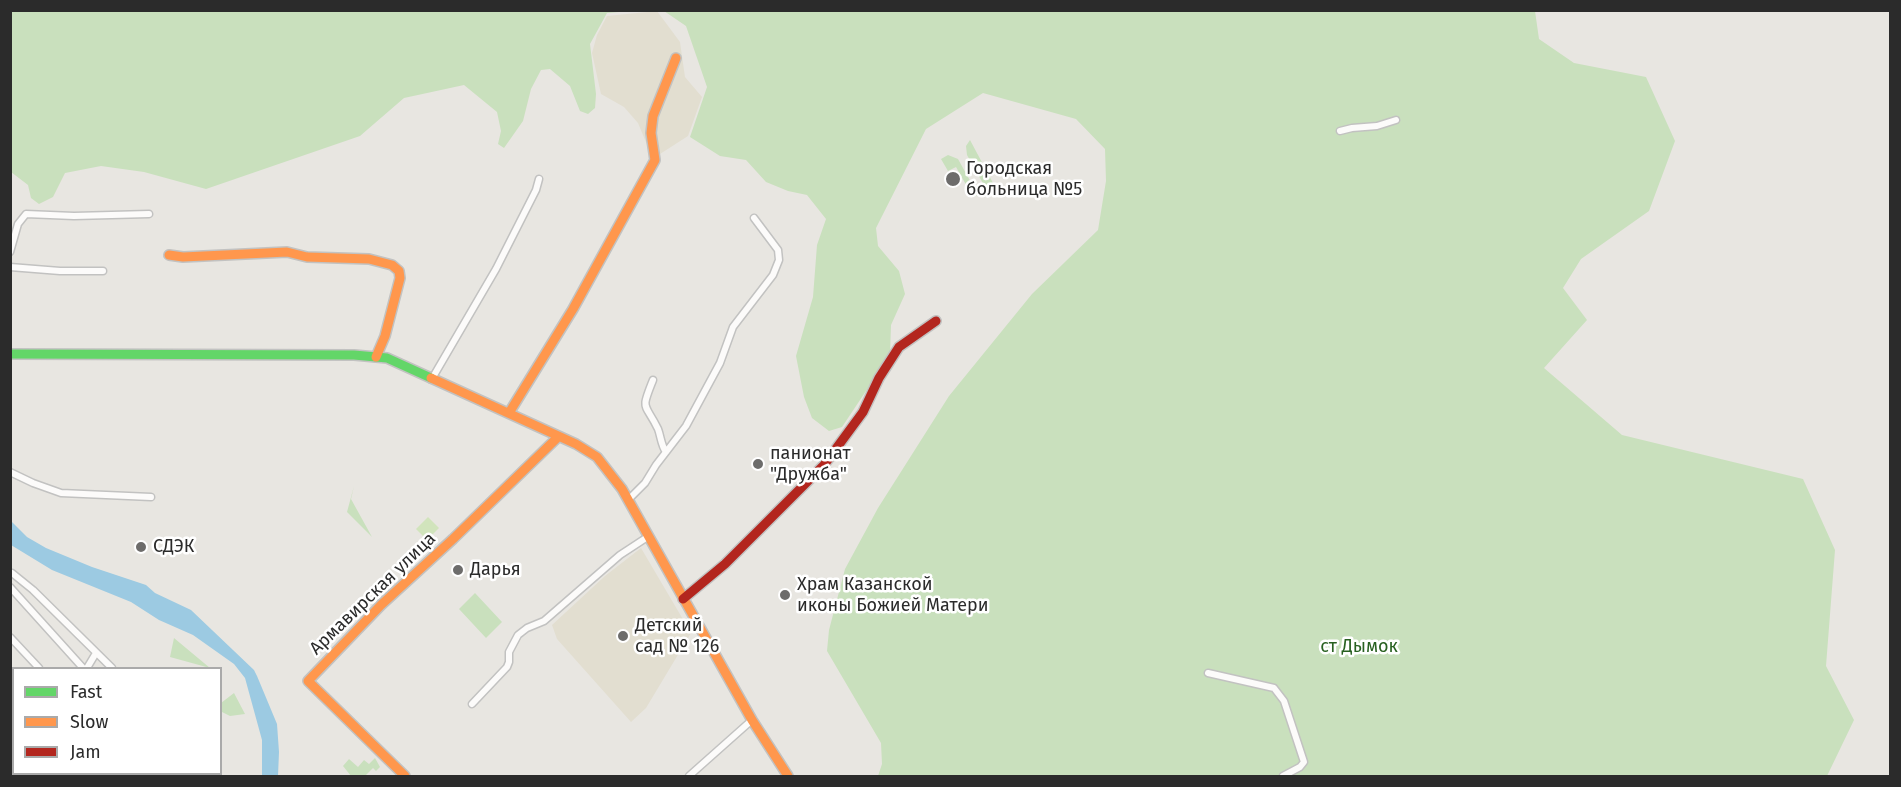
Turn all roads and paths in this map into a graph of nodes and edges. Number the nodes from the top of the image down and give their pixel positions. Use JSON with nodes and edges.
{"nodes":[{"id":1,"x":676,"y":58,"type":"dead end"},
{"id":2,"x":1396,"y":120,"type":"dead end"},
{"id":3,"x":1340,"y":131,"type":"dead end"},
{"id":4,"x":539,"y":180,"type":"dead end"},
{"id":5,"x":149,"y":214,"type":"dead end"},
{"id":6,"x":754,"y":218,"type":"dead end"},
{"id":7,"x":10,"y":252,"type":"edge"},
{"id":8,"x":170,"y":255,"type":"dead end"},
{"id":9,"x":10,"y":267,"type":"edge"},
{"id":10,"x":103,"y":270,"type":"dead end"},
{"id":11,"x":936,"y":321,"type":"dead end"},
{"id":12,"x":10,"y":354,"type":"edge"},
{"id":13,"x":376,"y":357,"type":"junction"},
{"id":14,"x":433,"y":377,"type":"junction"},
{"id":15,"x":653,"y":380,"type":"dead end"},
{"id":16,"x":509,"y":414,"type":"junction"},
{"id":17,"x":558,"y":437,"type":"junction"},
{"id":18,"x":666,"y":452,"type":"junction"},
{"id":19,"x":10,"y":472,"type":"edge"},
{"id":20,"x":151,"y":497,"type":"dead end"},
{"id":21,"x":628,"y":500,"type":"junction"},
{"id":22,"x":649,"y":536,"type":"junction"},
{"id":23,"x":12,"y":573,"type":"dead end"},
{"id":24,"x":10,"y":587,"type":"edge"},
{"id":25,"x":683,"y":598,"type":"junction"},
{"id":26,"x":10,"y":637,"type":"edge"},
{"id":27,"x":96,"y":652,"type":"junction"},
{"id":28,"x":37,"y":667,"type":"edge"},
{"id":29,"x":83,"y":667,"type":"edge"},
{"id":30,"x":86,"y":667,"type":"edge"},
{"id":31,"x":110,"y":667,"type":"edge"},
{"id":32,"x":1208,"y":673,"type":"dead end"},
{"id":33,"x":472,"y":704,"type":"dead end"},
{"id":34,"x":752,"y":720,"type":"junction"},
{"id":35,"x":405,"y":777,"type":"edge"},
{"id":36,"x":689,"y":777,"type":"edge"},
{"id":37,"x":788,"y":777,"type":"edge"},
{"id":38,"x":1283,"y":777,"type":"edge"}],
"edges":[{"from":1,"to":16,"type":"street"},
{"from":2,"to":3,"type":"street"},
{"from":4,"to":14,"type":"street"},
{"from":5,"to":7,"type":"street"},
{"from":6,"to":18,"type":"street"},
{"from":8,"to":13,"type":"street"},
{"from":9,"to":10,"type":"street"},
{"from":11,"to":25,"type":"street"},
{"from":12,"to":13,"type":"street"},
{"from":13,"to":14,"type":"street"},
{"from":14,"to":16,"type":"street"},
{"from":15,"to":18,"type":"street"},
{"from":16,"to":17,"type":"street"},
{"from":17,"to":21,"type":"street"},
{"from":17,"to":35,"type":"street","name":"Армавирская улица"},
{"from":18,"to":21,"type":"street"},
{"from":19,"to":20,"type":"street"},
{"from":21,"to":22,"type":"street"},
{"from":22,"to":25,"type":"street"},
{"from":22,"to":33,"type":"street"},
{"from":23,"to":27,"type":"street"},
{"from":24,"to":29,"type":"street"},
{"from":25,"to":34,"type":"street"},
{"from":26,"to":28,"type":"street"},
{"from":27,"to":30,"type":"street"},
{"from":27,"to":31,"type":"street"},
{"from":32,"to":38,"type":"street"},
{"from":34,"to":36,"type":"street"},
{"from":34,"to":37,"type":"street"}]}
